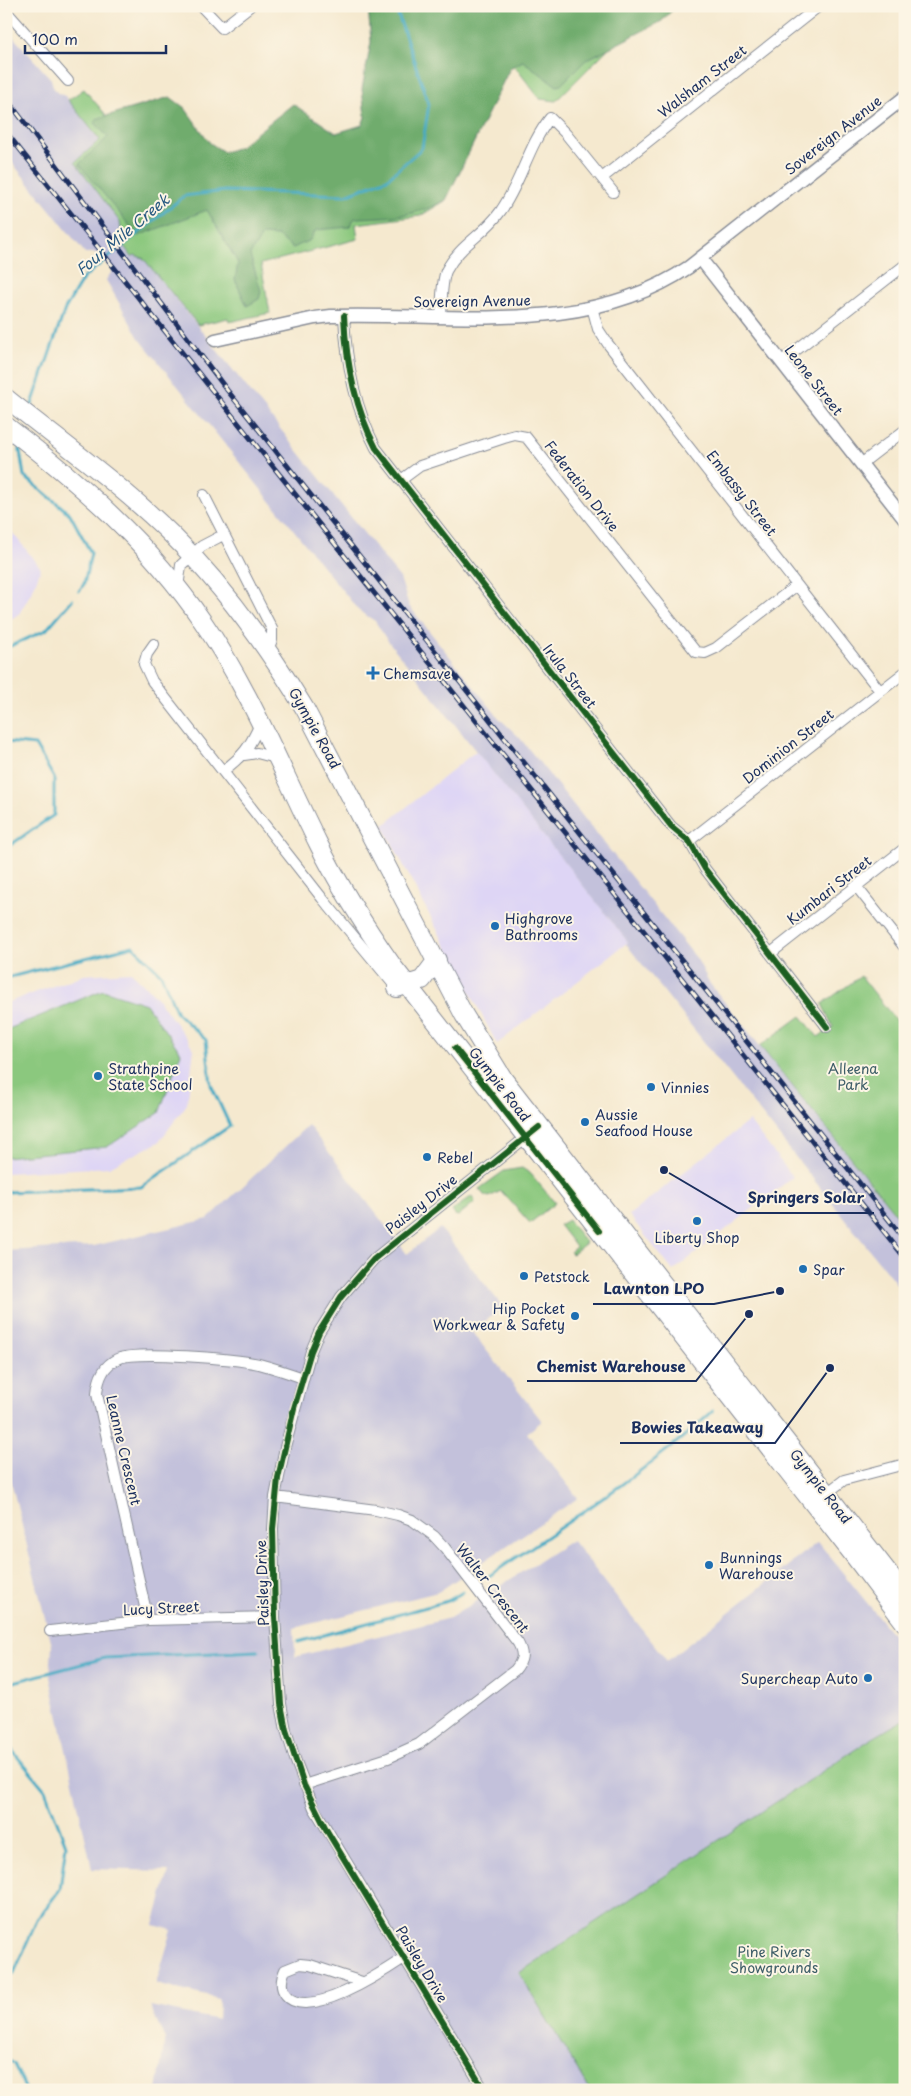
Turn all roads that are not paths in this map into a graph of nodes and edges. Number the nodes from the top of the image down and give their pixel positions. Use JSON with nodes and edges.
{"nodes":[{"id":1,"x":201,"y":6,"type":"edge"},
{"id":2,"x":250,"y":6,"type":"edge"},
{"id":3,"x":819,"y":6,"type":"edge"},
{"id":4,"x":6,"y":11,"type":"edge"},
{"id":5,"x":68,"y":81,"type":"dead end"},
{"id":6,"x":905,"y":98,"type":"edge"},
{"id":7,"x":602,"y":178,"type":"junction"},
{"id":8,"x":613,"y":192,"type":"dead end"},
{"id":9,"x":700,"y":258,"type":"junction"},
{"id":10,"x":905,"y":265,"type":"edge"},
{"id":11,"x":592,"y":307,"type":"junction"},
{"id":12,"x":344,"y":316,"type":"junction"},
{"id":13,"x":441,"y":317,"type":"junction"},
{"id":14,"x":215,"y":340,"type":"dead end"},
{"id":15,"x":781,"y":362,"type":"junction"},
{"id":16,"x":10,"y":401,"type":"edge"},
{"id":17,"x":6,"y":426,"type":"edge"},
{"id":18,"x":905,"y":430,"type":"edge"},
{"id":19,"x":861,"y":464,"type":"junction"},
{"id":20,"x":401,"y":480,"type":"junction"},
{"id":21,"x":204,"y":495,"type":"dead end"},
{"id":22,"x":905,"y":520,"type":"edge"},
{"id":23,"x":223,"y":535,"type":"junction"},
{"id":24,"x":192,"y":554,"type":"junction"},
{"id":25,"x":797,"y":585,"type":"junction"},
{"id":26,"x":178,"y":588,"type":"junction"},
{"id":27,"x":154,"y":644,"type":"dead end"},
{"id":28,"x":268,"y":650,"type":"junction"},
{"id":29,"x":905,"y":672,"type":"edge"},
{"id":30,"x":880,"y":691,"type":"junction"},
{"id":31,"x":260,"y":724,"type":"junction"},
{"id":32,"x":244,"y":755,"type":"junction"},
{"id":33,"x":276,"y":758,"type":"junction"},
{"id":34,"x":223,"y":771,"type":"junction"},
{"id":35,"x":689,"y":841,"type":"junction"},
{"id":36,"x":905,"y":848,"type":"edge"},
{"id":37,"x":856,"y":886,"type":"junction"},
{"id":38,"x":905,"y":948,"type":"edge"},
{"id":39,"x":771,"y":953,"type":"junction"},
{"id":40,"x":437,"y":960,"type":"junction"},
{"id":41,"x":406,"y":990,"type":"junction"},
{"id":42,"x":827,"y":1027,"type":"dead end"},
{"id":43,"x":532,"y":1132,"type":"junction"},
{"id":44,"x":303,"y":1378,"type":"junction"},
{"id":45,"x":905,"y":1464,"type":"edge"},
{"id":46,"x":276,"y":1497,"type":"junction"},
{"id":47,"x":820,"y":1498,"type":"junction"},
{"id":48,"x":905,"y":1594,"type":"edge"},
{"id":49,"x":274,"y":1617,"type":"junction"},
{"id":50,"x":148,"y":1620,"type":"junction"},
{"id":51,"x":905,"y":1623,"type":"edge"},
{"id":52,"x":50,"y":1631,"type":"dead end"},
{"id":53,"x":304,"y":1786,"type":"junction"},
{"id":54,"x":404,"y":1958,"type":"junction"},
{"id":55,"x":362,"y":1982,"type":"junction"},
{"id":56,"x":484,"y":2090,"type":"edge"}],
"edges":[{"from":1,"to":2,"type":"street"},
{"from":3,"to":7,"type":"street","name":"Walsham Street"},
{"from":4,"to":5,"type":"street"},
{"from":6,"to":9,"type":"street","name":"Sovereign Avenue"},
{"from":7,"to":8,"type":"street"},
{"from":7,"to":13,"type":"street"},
{"from":9,"to":11,"type":"street","name":"Sovereign Avenue"},
{"from":9,"to":15,"type":"street","name":"Leone Street"},
{"from":10,"to":15,"type":"street"},
{"from":11,"to":13,"type":"street","name":"Sovereign Avenue"},
{"from":11,"to":25,"type":"street","name":"Embassy Street"},
{"from":12,"to":13,"type":"street","name":"Sovereign Avenue"},
{"from":12,"to":14,"type":"street","name":"Sovereign Avenue"},
{"from":12,"to":20,"type":"street","name":"Irula Street"},
{"from":15,"to":19,"type":"street","name":"Leone Street"},
{"from":16,"to":24,"type":"highway","name":"Gympie Road"},
{"from":17,"to":26,"type":"highway","name":"Gympie Road"},
{"from":18,"to":19,"type":"street"},
{"from":19,"to":22,"type":"street","name":"Leone Street"},
{"from":20,"to":25,"type":"street","name":"Federation Drive"},
{"from":20,"to":35,"type":"street","name":"Irula Street"},
{"from":21,"to":23,"type":"street"},
{"from":23,"to":24,"type":"street"},
{"from":23,"to":28,"type":"street"},
{"from":24,"to":26,"type":"street"},
{"from":24,"to":28,"type":"highway","name":"Gympie Road"},
{"from":25,"to":30,"type":"street","name":"Embassy Street"},
{"from":26,"to":31,"type":"highway","name":"Gympie Road"},
{"from":27,"to":34,"type":"street","name":"Gympie Road"},
{"from":28,"to":40,"type":"highway","name":"Gympie Road"},
{"from":29,"to":30,"type":"street","name":"Dominion Street"},
{"from":30,"to":35,"type":"street","name":"Dominion Street"},
{"from":31,"to":32,"type":"street"},
{"from":31,"to":33,"type":"highway","name":"Gympie Road"},
{"from":32,"to":33,"type":"street"},
{"from":32,"to":34,"type":"street"},
{"from":33,"to":41,"type":"highway","name":"Gympie Road"},
{"from":34,"to":41,"type":"street","name":"Gympie Road"},
{"from":35,"to":39,"type":"street","name":"Irula Street"},
{"from":36,"to":37,"type":"street","name":"Kumbari Street"},
{"from":37,"to":38,"type":"street"},
{"from":37,"to":39,"type":"street","name":"Kumbari Street"},
{"from":39,"to":42,"type":"street","name":"Irula Street"},
{"from":40,"to":41,"type":"highway"},
{"from":40,"to":43,"type":"highway","name":"Gympie Road"},
{"from":41,"to":43,"type":"highway","name":"Gympie Road"},
{"from":43,"to":44,"type":"street","name":"Paisley Drive"},
{"from":43,"to":47,"type":"highway","name":"Gympie Road"},
{"from":44,"to":46,"type":"street","name":"Paisley Drive"},
{"from":44,"to":50,"type":"street","name":"Leanne Crescent"},
{"from":45,"to":47,"type":"street"},
{"from":46,"to":49,"type":"street","name":"Paisley Drive"},
{"from":46,"to":53,"type":"street","name":"Walter Crescent"},
{"from":47,"to":48,"type":"highway","name":"Gympie Road"},
{"from":47,"to":51,"type":"highway","name":"Gympie Road"},
{"from":49,"to":50,"type":"street","name":"Lucy Street"},
{"from":49,"to":53,"type":"street","name":"Paisley Drive"},
{"from":50,"to":52,"type":"street","name":"Lucy Street"},
{"from":53,"to":54,"type":"street","name":"Paisley Drive"},
{"from":54,"to":55,"type":"street"},
{"from":54,"to":56,"type":"street","name":"Paisley Drive"},
{"from":55,"to":55,"type":"street"}]}
